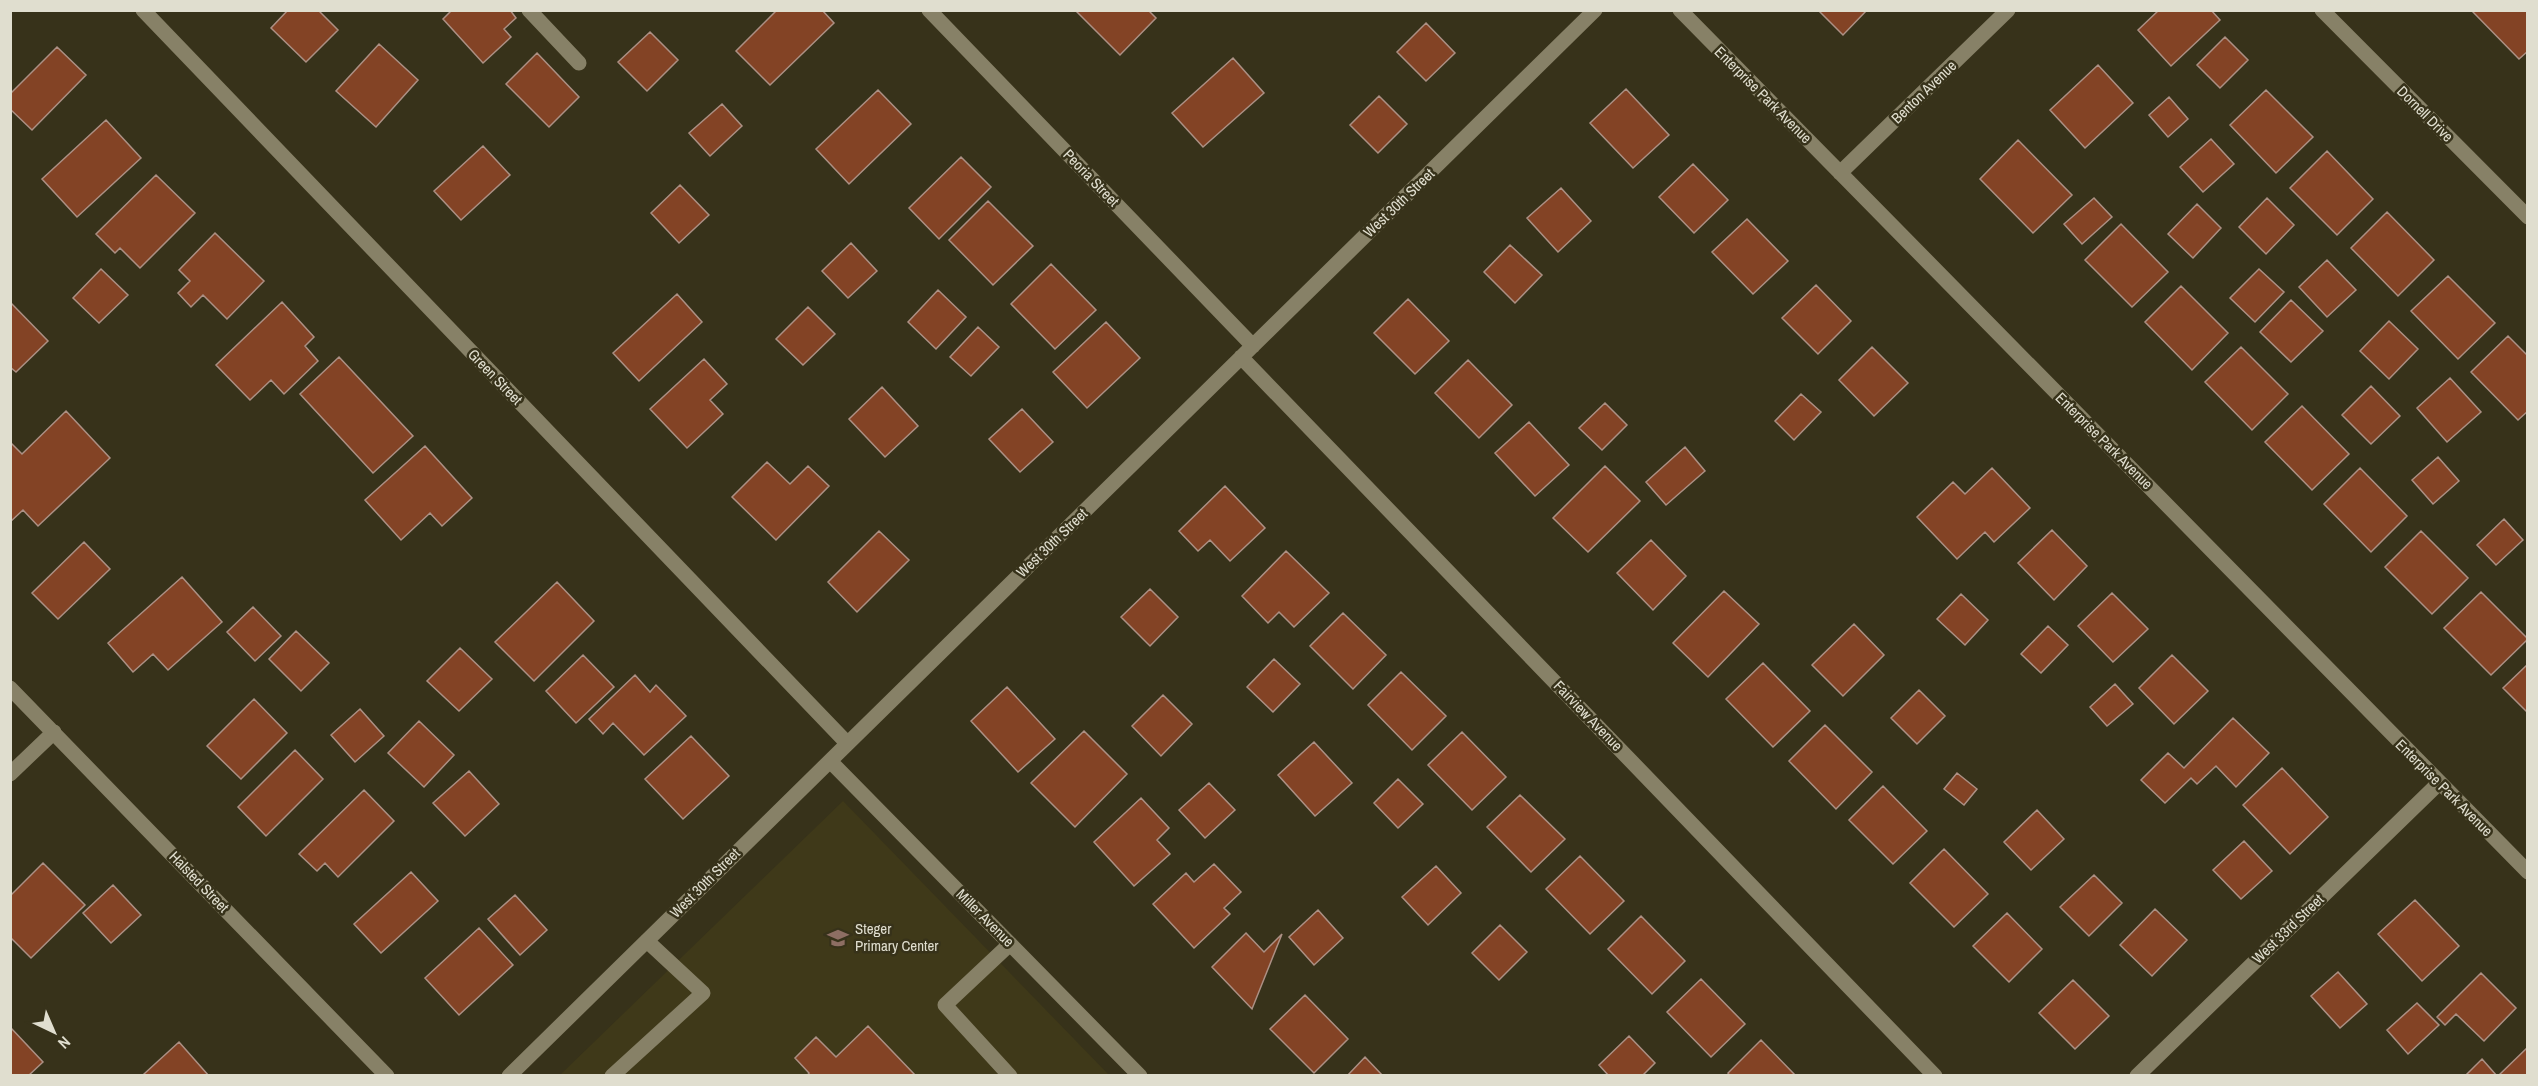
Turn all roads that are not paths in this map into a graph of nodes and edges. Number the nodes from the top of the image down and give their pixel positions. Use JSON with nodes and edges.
{"nodes":[{"id":1,"x":143,"y":10,"type":"edge"},
{"id":2,"x":529,"y":10,"type":"edge"},
{"id":3,"x":929,"y":10,"type":"edge"},
{"id":4,"x":1595,"y":10,"type":"edge"},
{"id":5,"x":1680,"y":10,"type":"edge"},
{"id":6,"x":2008,"y":10,"type":"edge"},
{"id":7,"x":2322,"y":10,"type":"edge"},
{"id":8,"x":579,"y":63,"type":"dead end"},
{"id":9,"x":1840,"y":173,"type":"junction"},
{"id":10,"x":2528,"y":217,"type":"edge"},
{"id":11,"x":1253,"y":346,"type":"junction"},
{"id":12,"x":1241,"y":357,"type":"junction"},
{"id":13,"x":10,"y":688,"type":"edge"},
{"id":14,"x":54,"y":732,"type":"junction"},
{"id":15,"x":848,"y":743,"type":"junction"},
{"id":16,"x":830,"y":761,"type":"junction"},
{"id":17,"x":10,"y":774,"type":"edge"},
{"id":18,"x":2439,"y":783,"type":"junction"},
{"id":19,"x":2528,"y":872,"type":"edge"},
{"id":20,"x":647,"y":940,"type":"junction"},
{"id":21,"x":1010,"y":944,"type":"junction"},
{"id":22,"x":517,"y":1073,"type":"edge"},
{"id":23,"x":387,"y":1076,"type":"edge"},
{"id":24,"x":612,"y":1076,"type":"edge"},
{"id":25,"x":1010,"y":1076,"type":"edge"},
{"id":26,"x":1140,"y":1076,"type":"edge"},
{"id":27,"x":1935,"y":1076,"type":"edge"},
{"id":28,"x":2136,"y":1076,"type":"edge"}],
"edges":[{"from":1,"to":15,"type":"street","name":"Green Street"},
{"from":2,"to":8,"type":"street"},
{"from":3,"to":11,"type":"street","name":"Peoria Street"},
{"from":4,"to":11,"type":"street","name":"West 30th Street"},
{"from":5,"to":9,"type":"street","name":"Enterprise Park Avenue"},
{"from":6,"to":9,"type":"street","name":"Benton Avenue"},
{"from":7,"to":10,"type":"street","name":"Dornell Drive"},
{"from":9,"to":18,"type":"street","name":"Enterprise Park Avenue"},
{"from":11,"to":12,"type":"street","name":"West 30th Street"},
{"from":12,"to":15,"type":"street","name":"West 30th Street"},
{"from":12,"to":27,"type":"street","name":"Fairview Avenue"},
{"from":13,"to":14,"type":"street","name":"Halsted Street"},
{"from":14,"to":17,"type":"street"},
{"from":14,"to":23,"type":"street","name":"Halsted Street"},
{"from":15,"to":16,"type":"street","name":"West 30th Street"},
{"from":16,"to":20,"type":"street","name":"West 30th Street"},
{"from":16,"to":21,"type":"street","name":"Miller Avenue"},
{"from":18,"to":19,"type":"street","name":"Enterprise Park Avenue"},
{"from":18,"to":28,"type":"street","name":"West 33rd Street"},
{"from":20,"to":22,"type":"street","name":"West 30th Street"},
{"from":20,"to":24,"type":"street"},
{"from":21,"to":25,"type":"street"},
{"from":21,"to":26,"type":"street","name":"Miller Avenue"}]}
